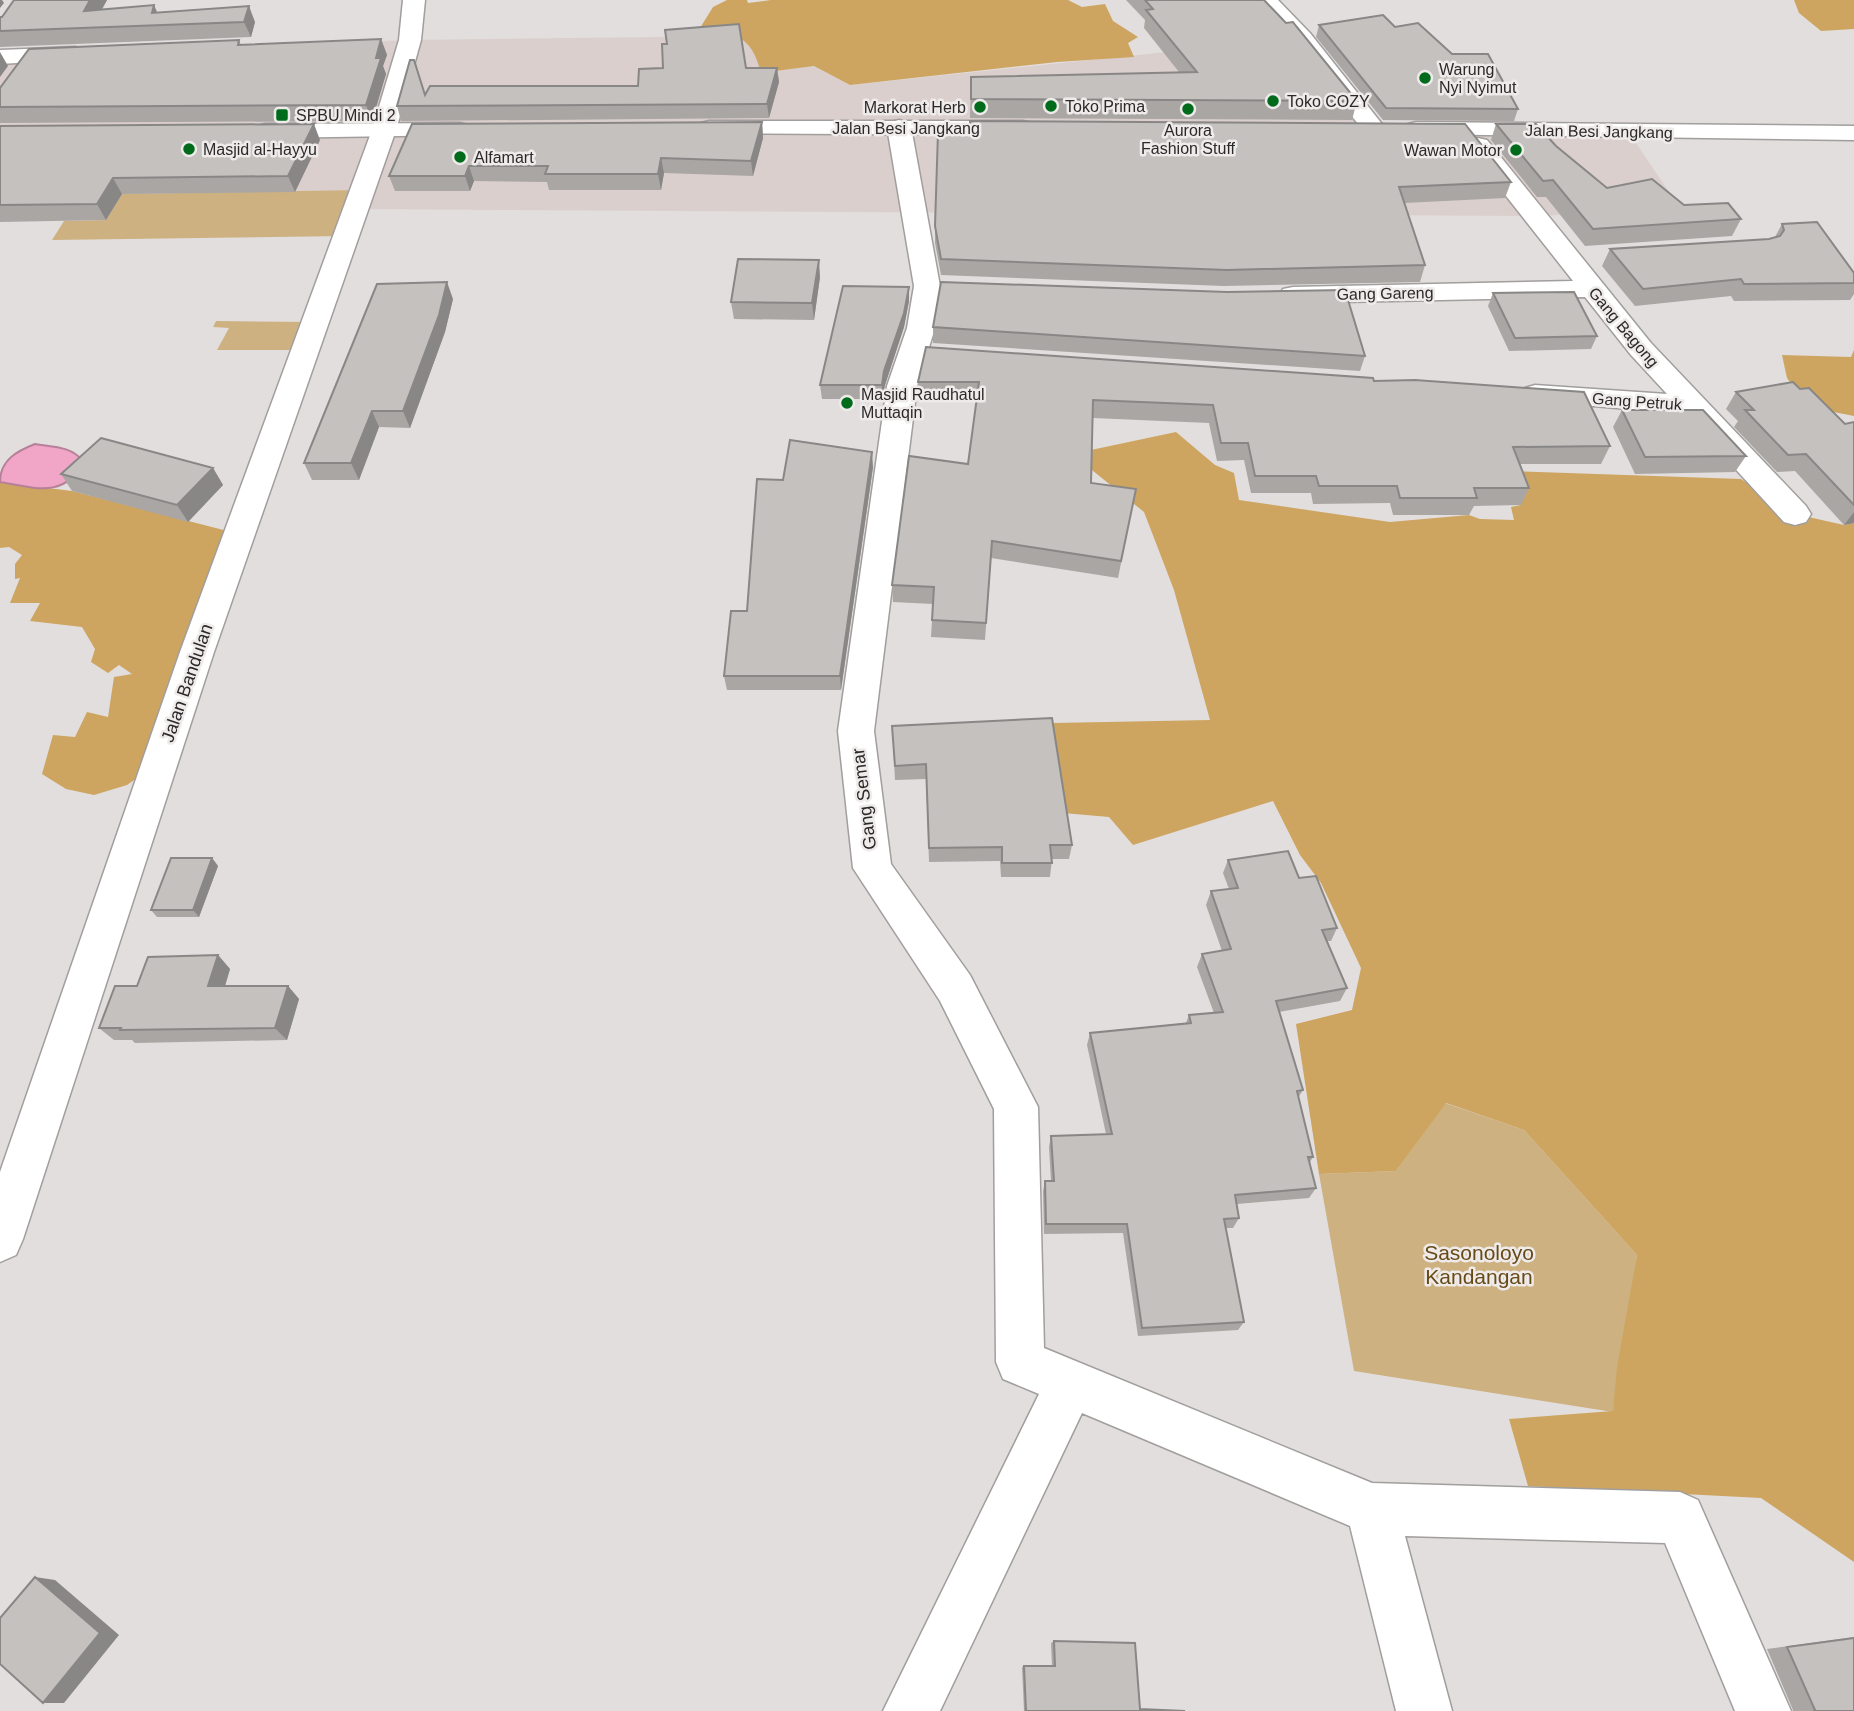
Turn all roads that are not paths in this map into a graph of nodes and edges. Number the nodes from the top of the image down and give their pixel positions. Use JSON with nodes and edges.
{"nodes":[{"id":1,"x":414,"y":0,"type":"edge"},
{"id":2,"x":1266,"y":0,"type":"edge"},
{"id":3,"x":410,"y":40,"type":"junction"},
{"id":4,"x":382,"y":41,"type":"edge"},
{"id":5,"x":97,"y":53,"type":"edge"},
{"id":6,"x":29,"y":56,"type":"junction"},
{"id":7,"x":0,"y":57,"type":"edge"},
{"id":8,"x":15,"y":77,"type":"edge"},
{"id":9,"x":899,"y":127,"type":"junction"},
{"id":10,"x":683,"y":128,"type":"edge"},
{"id":11,"x":1052,"y":128,"type":"edge"},
{"id":12,"x":1346,"y":128,"type":"edge"},
{"id":13,"x":1374,"y":128,"type":"junction"},
{"id":14,"x":1466,"y":129,"type":"junction"},
{"id":15,"x":384,"y":130,"type":"junction"},
{"id":16,"x":479,"y":130,"type":"edge"},
{"id":17,"x":243,"y":131,"type":"edge"},
{"id":18,"x":1854,"y":133,"type":"edge"},
{"id":19,"x":1591,"y":289,"type":"junction"},
{"id":20,"x":1265,"y":296,"type":"edge"},
{"id":21,"x":1506,"y":392,"type":"edge"},
{"id":22,"x":1693,"y":405,"type":"junction"},
{"id":23,"x":1795,"y":514,"type":"dead end"},
{"id":24,"x":0,"y":1239,"type":"edge"},
{"id":25,"x":1070,"y":1384,"type":"junction"},
{"id":26,"x":1372,"y":1509,"type":"junction"},
{"id":27,"x":911,"y":1711,"type":"edge"},
{"id":28,"x":1424,"y":1711,"type":"edge"},
{"id":29,"x":1763,"y":1711,"type":"edge"}],
"edges":[{"from":1,"to":3,"type":"street","name":"Jalan Bandulan"},
{"from":2,"to":13,"type":"street"},
{"from":3,"to":4,"type":"street"},
{"from":3,"to":15,"type":"street","name":"Jalan Bandulan"},
{"from":5,"to":6,"type":"street"},
{"from":6,"to":7,"type":"street"},
{"from":6,"to":8,"type":"street"},
{"from":9,"to":10,"type":"street","name":"Jalan Besi Jangkang"},
{"from":9,"to":11,"type":"street","name":"Jalan Besi Jangkang"},
{"from":9,"to":25,"type":"street","name":"Gang Semar"},
{"from":12,"to":13,"type":"street","name":"Jalan Besi Jangkang"},
{"from":13,"to":14,"type":"street","name":"Jalan Besi Jangkang"},
{"from":14,"to":18,"type":"street","name":"Jalan Besi Jangkang"},
{"from":14,"to":19,"type":"street","name":"Gang Bagong"},
{"from":15,"to":16,"type":"street"},
{"from":15,"to":17,"type":"street"},
{"from":15,"to":24,"type":"street","name":"Jalan Bandulan"},
{"from":19,"to":20,"type":"street","name":"Gang Gareng"},
{"from":19,"to":22,"type":"street","name":"Gang Bagong"},
{"from":21,"to":22,"type":"street","name":"Gang Petruk"},
{"from":22,"to":23,"type":"street","name":"Gang Bagong"},
{"from":25,"to":26,"type":"street"},
{"from":25,"to":27,"type":"street"},
{"from":26,"to":28,"type":"street"},
{"from":26,"to":29,"type":"street"}]}
